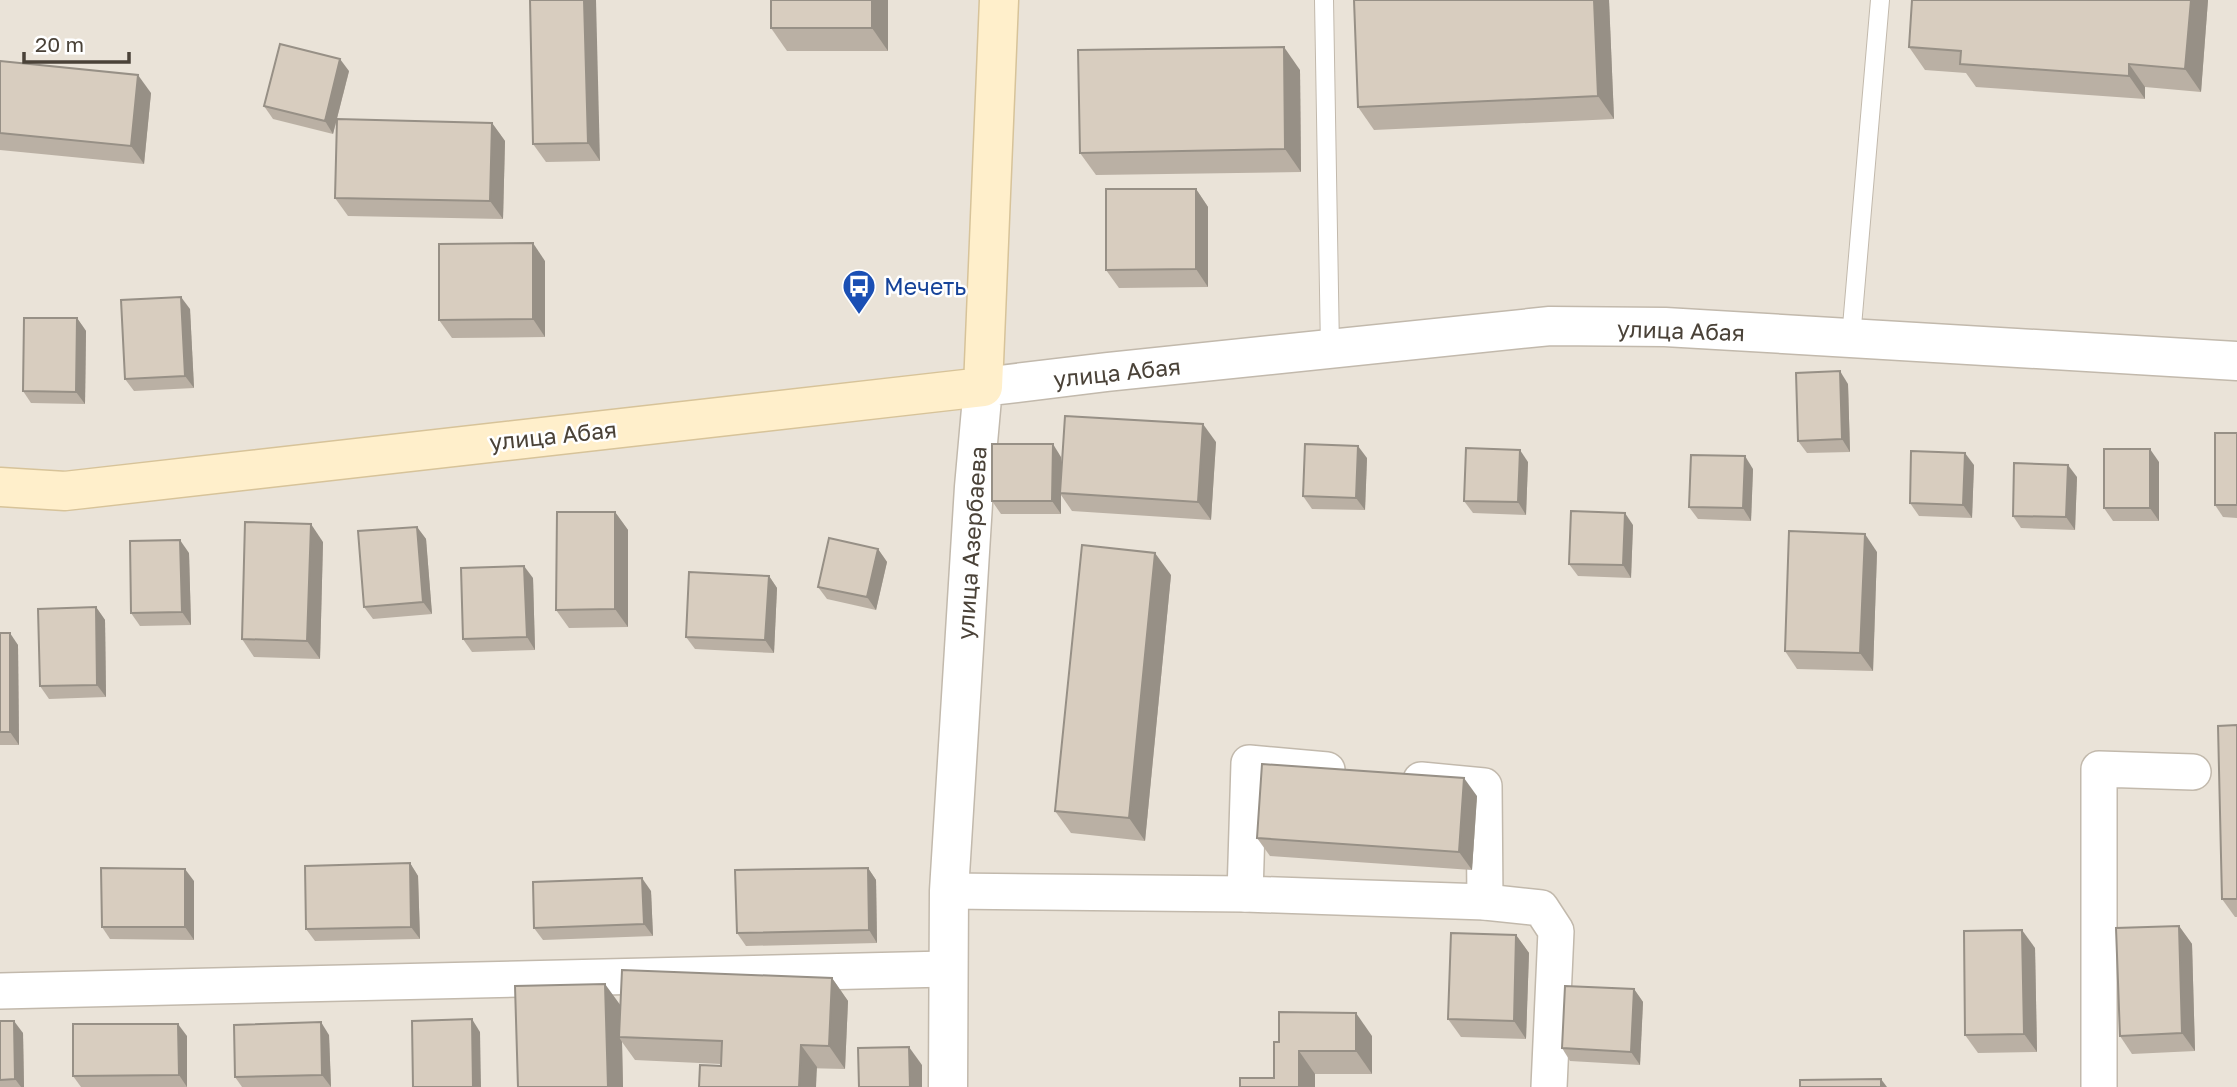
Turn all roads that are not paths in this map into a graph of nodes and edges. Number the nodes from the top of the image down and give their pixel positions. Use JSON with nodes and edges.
{"nodes":[{"id":1,"x":999,"y":0,"type":"edge"},
{"id":2,"x":1324,"y":0,"type":"edge"},
{"id":3,"x":1880,"y":0,"type":"edge"},
{"id":4,"x":1851,"y":338,"type":"junction"},
{"id":5,"x":1330,"y":349,"type":"junction"},
{"id":6,"x":2237,"y":361,"type":"edge"},
{"id":7,"x":983,"y":387,"type":"junction"},
{"id":8,"x":0,"y":487,"type":"edge"},
{"id":9,"x":2193,"y":772,"type":"dead end"},
{"id":10,"x":949,"y":891,"type":"junction"},
{"id":11,"x":1245,"y":894,"type":"junction"},
{"id":12,"x":1485,"y":902,"type":"junction"},
{"id":13,"x":947,"y":969,"type":"junction"},
{"id":14,"x":0,"y":991,"type":"edge"},
{"id":15,"x":948,"y":1087,"type":"edge"},
{"id":16,"x":1549,"y":1087,"type":"edge"},
{"id":17,"x":2099,"y":1087,"type":"edge"}],
"edges":[{"from":1,"to":7,"type":"main road","name":"улица Азербаева"},
{"from":2,"to":5,"type":"lane"},
{"from":3,"to":4,"type":"lane"},
{"from":4,"to":5,"type":"street","name":"улица Абая"},
{"from":4,"to":6,"type":"street","name":"улица Абая"},
{"from":5,"to":7,"type":"street","name":"улица Абая"},
{"from":7,"to":8,"type":"main road","name":"улица Абая"},
{"from":7,"to":10,"type":"street","name":"улица Азербаева"},
{"from":9,"to":17,"type":"street"},
{"from":10,"to":11,"type":"street"},
{"from":10,"to":13,"type":"street","name":"улица Азербаева"},
{"from":11,"to":12,"type":"street"},
{"from":11,"to":12,"type":"street"},
{"from":12,"to":16,"type":"street"},
{"from":13,"to":14,"type":"street"},
{"from":13,"to":15,"type":"street","name":"улица Азербаева"}]}
